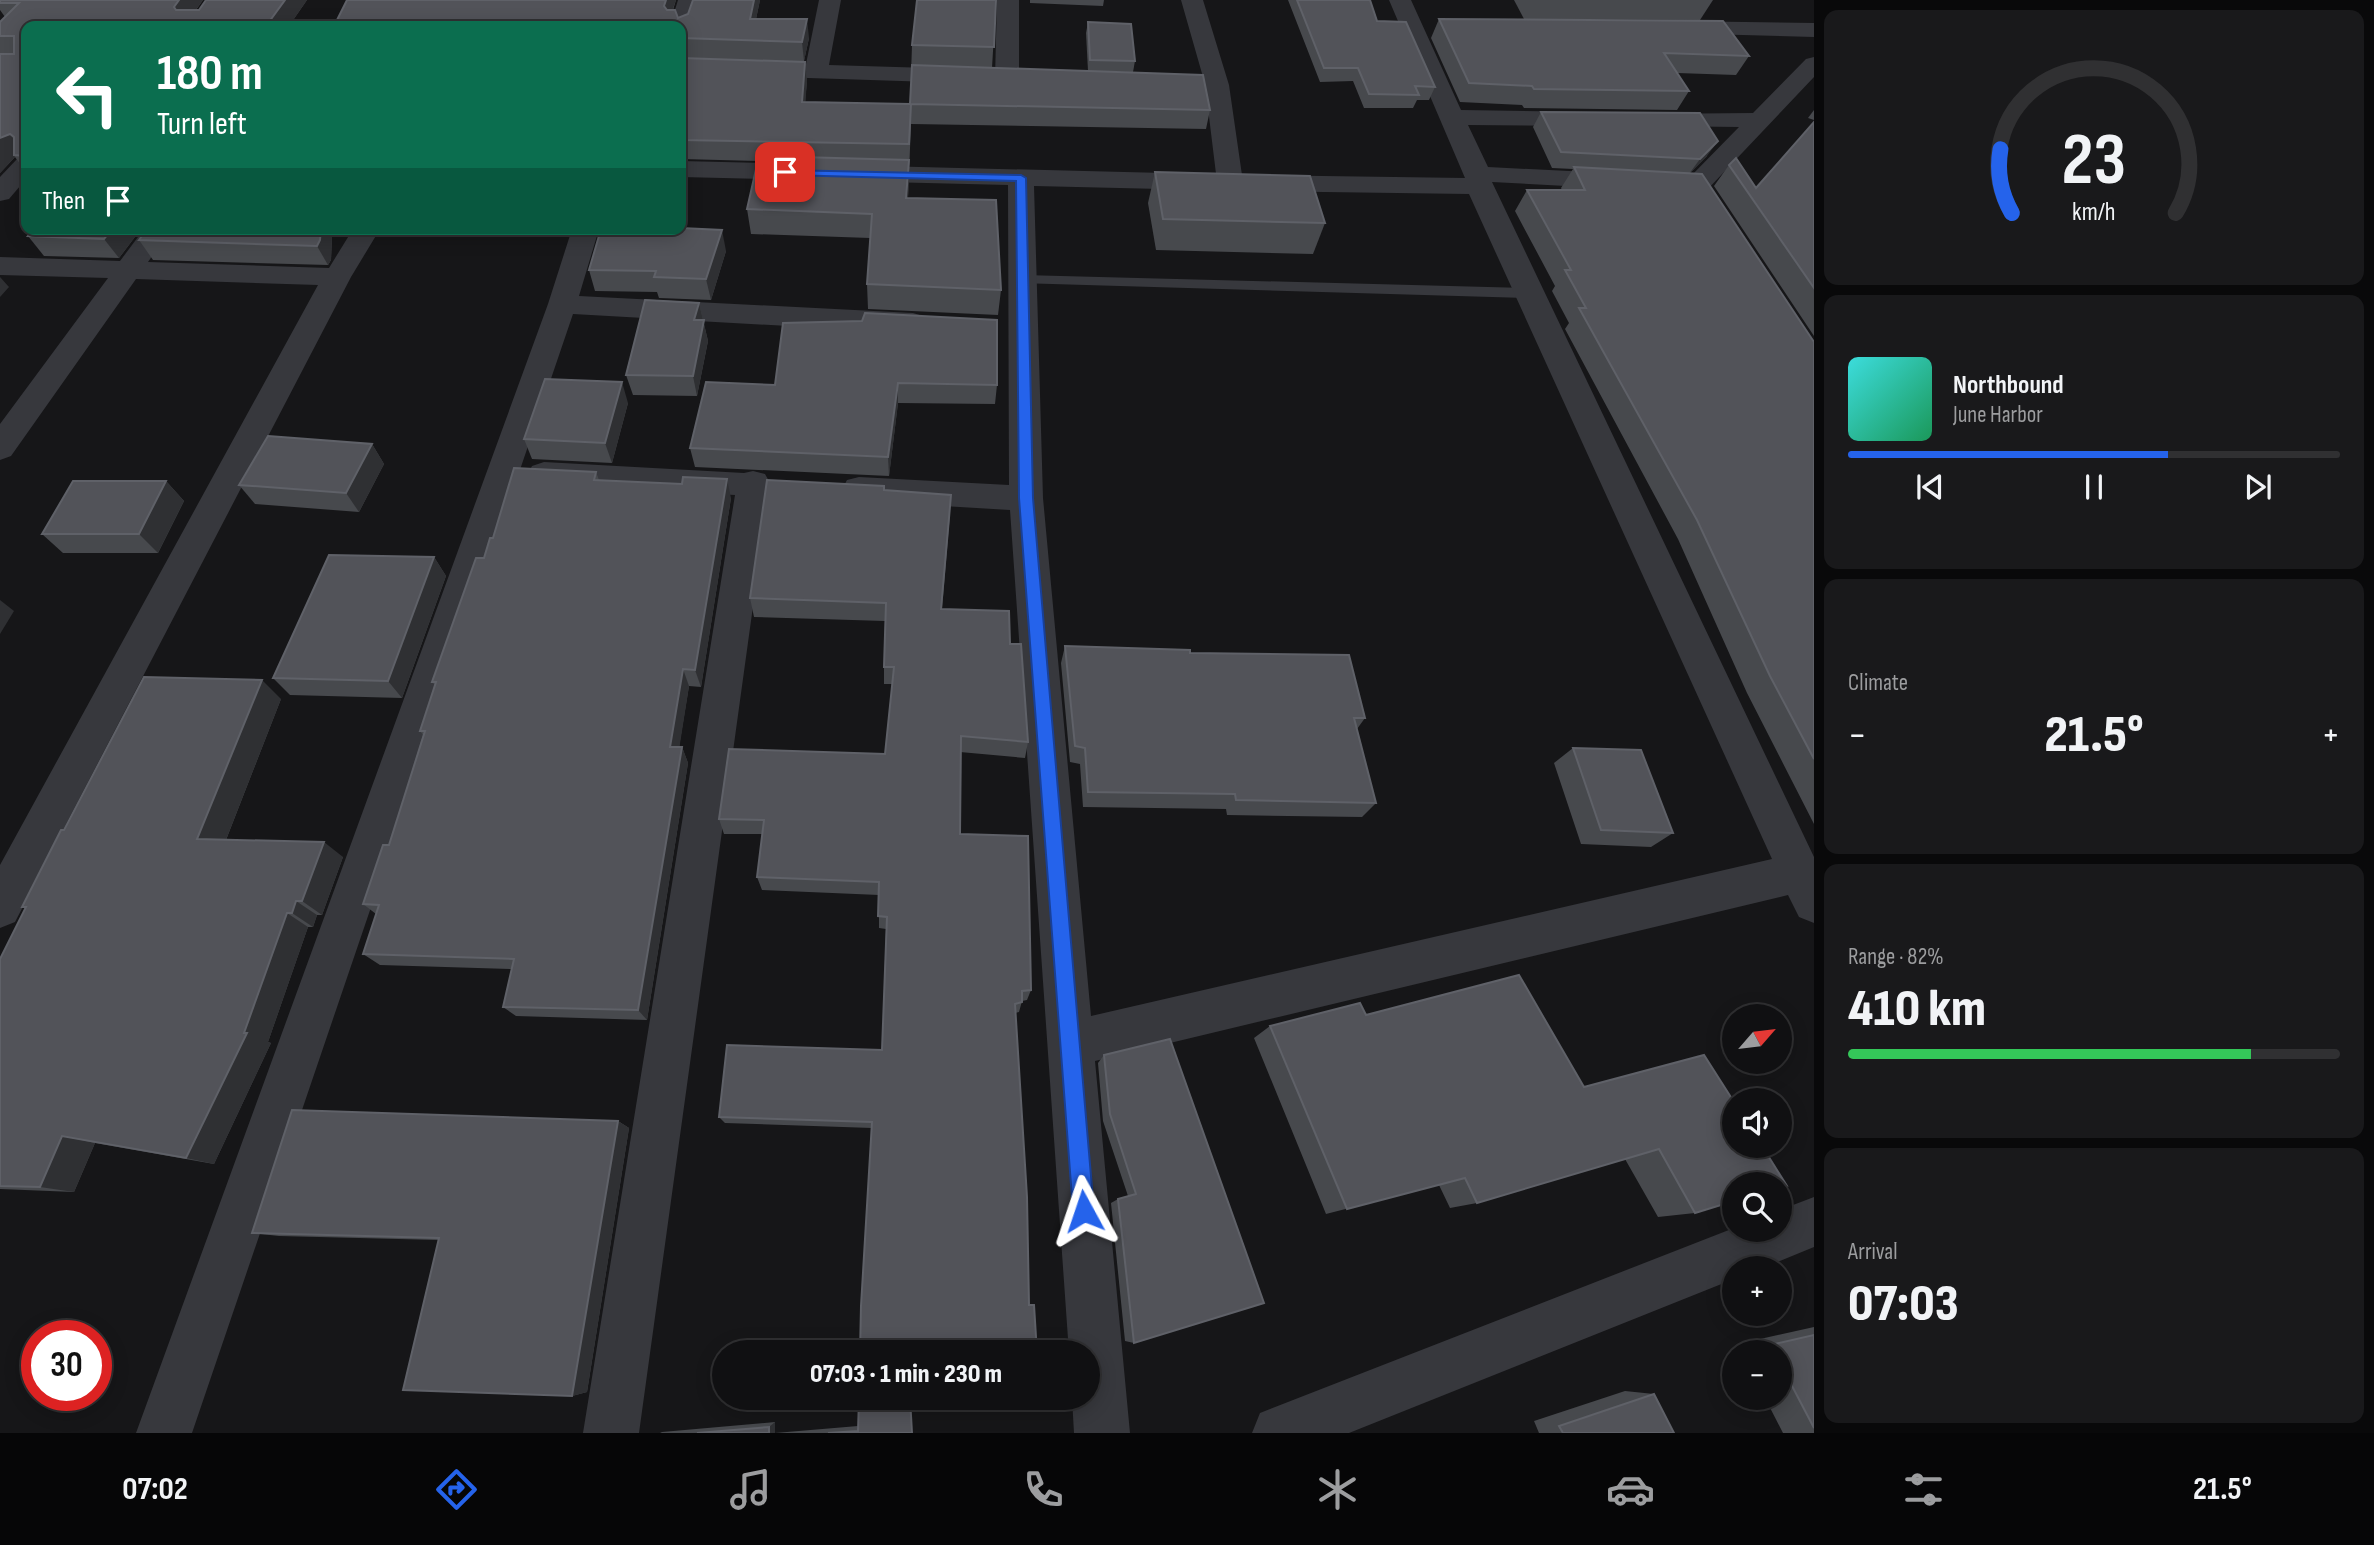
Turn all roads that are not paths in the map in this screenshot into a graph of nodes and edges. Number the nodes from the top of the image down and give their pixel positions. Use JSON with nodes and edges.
{"nodes":[{"id":1,"x":689,"y":0,"type":"edge"},
{"id":2,"x":830,"y":0,"type":"edge"},
{"id":3,"x":1008,"y":0,"type":"edge"},
{"id":4,"x":1192,"y":0,"type":"edge"},
{"id":5,"x":1418,"y":19,"type":"edge"},
{"id":6,"x":683,"y":21,"type":"edge"},
{"id":7,"x":1654,"y":27,"type":"edge"},
{"id":8,"x":1814,"y":30,"type":"edge"},
{"id":9,"x":1814,"y":64,"type":"edge"},
{"id":10,"x":686,"y":67,"type":"edge"},
{"id":11,"x":816,"y":70,"type":"junction"},
{"id":12,"x":1007,"y":78,"type":"junction"},
{"id":13,"x":1033,"y":79,"type":"edge"},
{"id":14,"x":1125,"y":82,"type":"edge"},
{"id":15,"x":1217,"y":85,"type":"junction"},
{"id":16,"x":1452,"y":117,"type":"junction"},
{"id":17,"x":1606,"y":119,"type":"edge"},
{"id":18,"x":1634,"y":119,"type":"edge"},
{"id":19,"x":1759,"y":120,"type":"junction"},
{"id":20,"x":686,"y":169,"type":"edge"},
{"id":21,"x":21,"y":170,"type":"edge"},
{"id":22,"x":1021,"y":178,"type":"junction"},
{"id":23,"x":1479,"y":180,"type":"junction"},
{"id":24,"x":1230,"y":182,"type":"junction"},
{"id":25,"x":0,"y":194,"type":"edge"},
{"id":26,"x":154,"y":235,"type":"edge"},
{"id":27,"x":363,"y":235,"type":"edge"},
{"id":28,"x":584,"y":235,"type":"edge"},
{"id":29,"x":0,"y":266,"type":"edge"},
{"id":30,"x":128,"y":270,"type":"junction"},
{"id":31,"x":337,"y":277,"type":"junction"},
{"id":32,"x":1023,"y":280,"type":"junction"},
{"id":33,"x":1529,"y":293,"type":"junction"},
{"id":34,"x":562,"y":304,"type":"junction"},
{"id":35,"x":942,"y":324,"type":"edge"},
{"id":36,"x":0,"y":448,"type":"edge"},
{"id":37,"x":503,"y":472,"type":"junction"},
{"id":38,"x":835,"y":488,"type":"edge"},
{"id":39,"x":1026,"y":498,"type":"junction"},
{"id":40,"x":1807,"y":887,"type":"edge"},
{"id":41,"x":0,"y":907,"type":"edge"},
{"id":42,"x":1070,"y":1045,"type":"junction"},
{"id":43,"x":1814,"y":1222,"type":"edge"},
{"id":44,"x":164,"y":1433,"type":"edge"},
{"id":45,"x":611,"y":1433,"type":"edge"},
{"id":46,"x":1102,"y":1433,"type":"edge"},
{"id":47,"x":1280,"y":1433,"type":"edge"}],
"edges":[{"from":1,"to":6,"type":"street"},
{"from":2,"to":11,"type":"street"},
{"from":3,"to":12,"type":"street"},
{"from":4,"to":15,"type":"street"},
{"from":5,"to":16,"type":"street"},
{"from":7,"to":8,"type":"street"},
{"from":9,"to":19,"type":"street"},
{"from":10,"to":11,"type":"street"},
{"from":11,"to":12,"type":"street"},
{"from":12,"to":13,"type":"street"},
{"from":14,"to":15,"type":"street"},
{"from":15,"to":24,"type":"street"},
{"from":16,"to":17,"type":"street"},
{"from":16,"to":23,"type":"street"},
{"from":18,"to":19,"type":"street"},
{"from":19,"to":23,"type":"street"},
{"from":20,"to":22,"type":"street"},
{"from":21,"to":25,"type":"street"},
{"from":22,"to":24,"type":"street"},
{"from":22,"to":32,"type":"street"},
{"from":23,"to":24,"type":"street"},
{"from":23,"to":33,"type":"street"},
{"from":26,"to":30,"type":"street"},
{"from":27,"to":31,"type":"street"},
{"from":28,"to":34,"type":"street"},
{"from":29,"to":30,"type":"street"},
{"from":30,"to":31,"type":"street"},
{"from":30,"to":36,"type":"street"},
{"from":31,"to":41,"type":"street"},
{"from":32,"to":33,"type":"lane"},
{"from":32,"to":39,"type":"street"},
{"from":33,"to":40,"type":"street"},
{"from":34,"to":35,"type":"street"},
{"from":34,"to":37,"type":"street"},
{"from":37,"to":44,"type":"street"},
{"from":37,"to":45,"type":"street"},
{"from":38,"to":39,"type":"street"},
{"from":39,"to":42,"type":"street"},
{"from":40,"to":42,"type":"street"},
{"from":42,"to":46,"type":"street"},
{"from":43,"to":47,"type":"street"}]}
